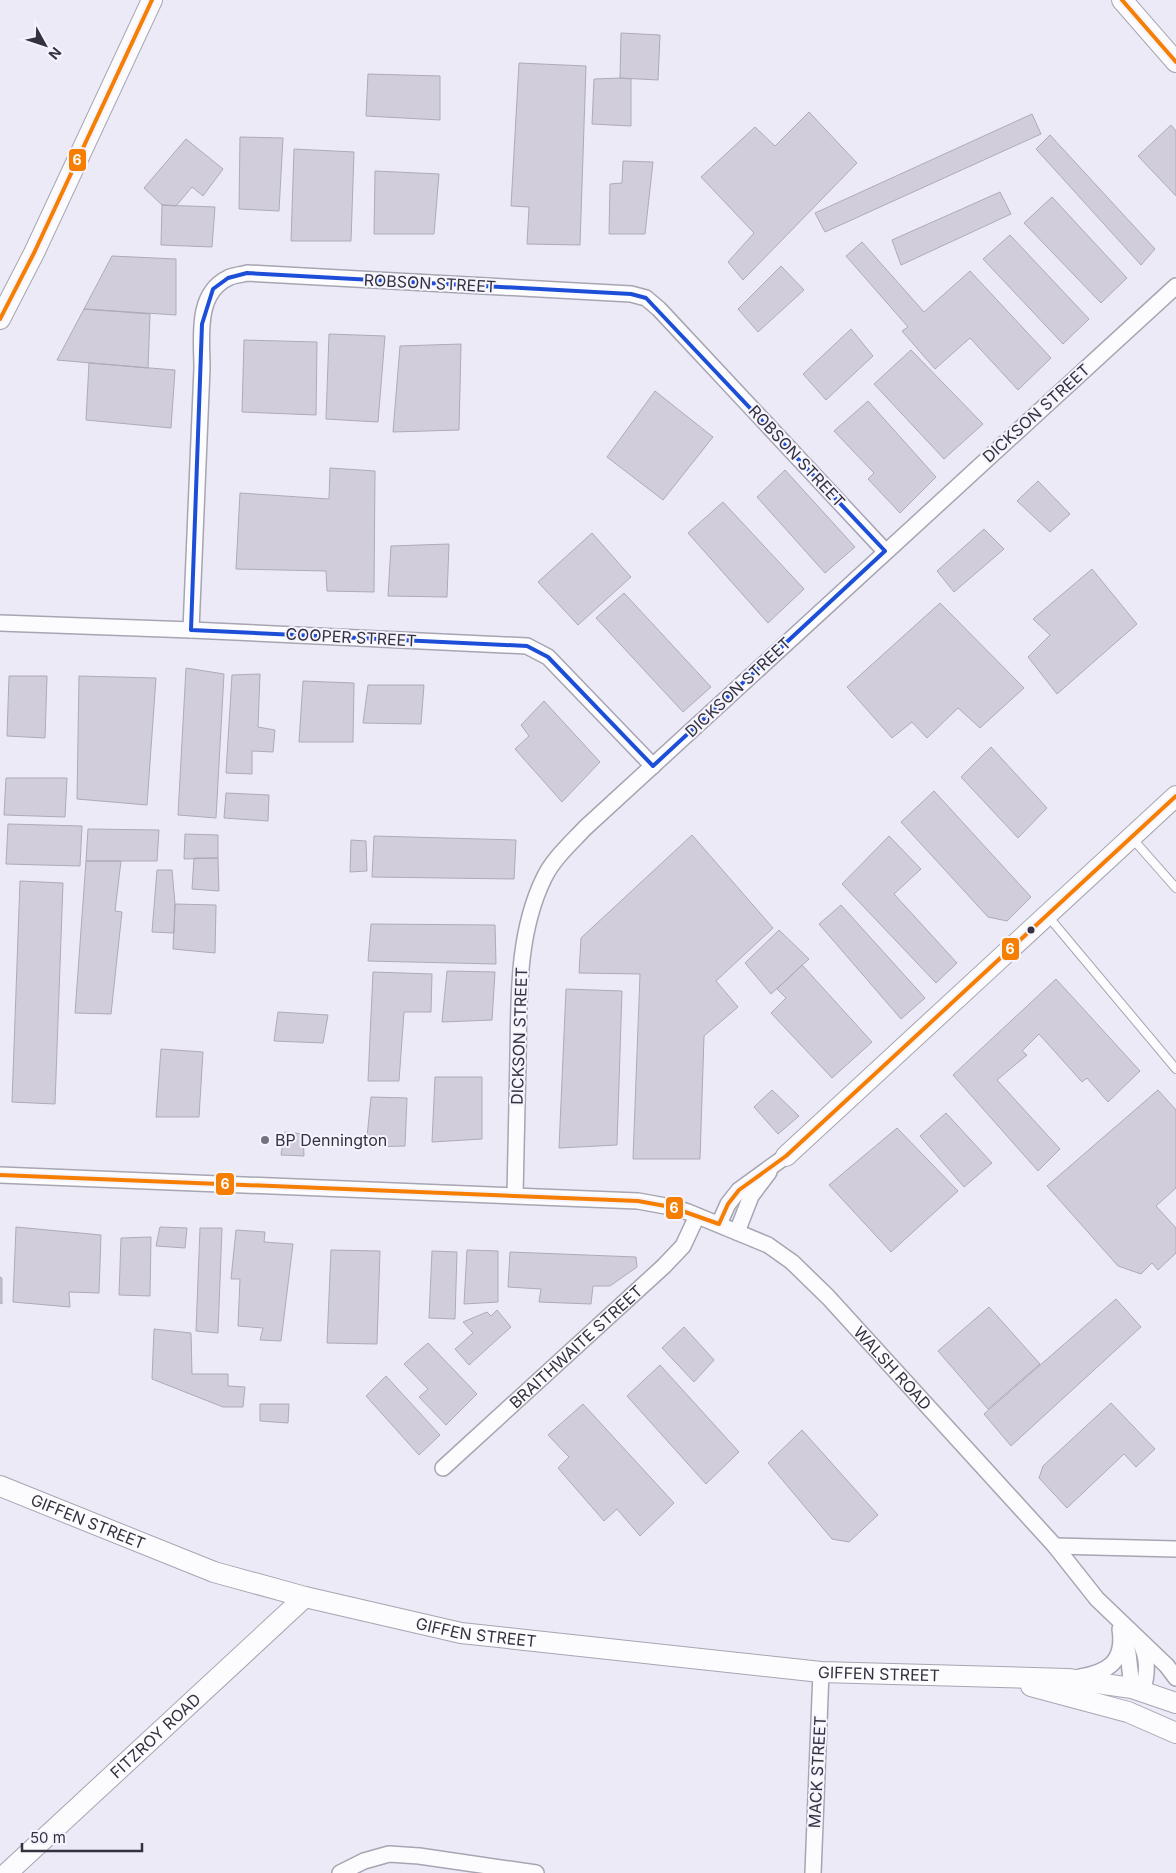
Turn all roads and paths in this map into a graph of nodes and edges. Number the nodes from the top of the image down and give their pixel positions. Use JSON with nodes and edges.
{"nodes":[{"id":1,"x":152,"y":0,"type":"edge"},
{"id":2,"x":1122,"y":0,"type":"edge"},
{"id":3,"x":1176,"y":62,"type":"edge"},
{"id":4,"x":1176,"y":286,"type":"edge"},
{"id":5,"x":0,"y":319,"type":"edge"},
{"id":6,"x":885,"y":551,"type":"junction"},
{"id":7,"x":0,"y":623,"type":"edge"},
{"id":8,"x":192,"y":630,"type":"junction"},
{"id":9,"x":653,"y":766,"type":"junction"},
{"id":10,"x":1176,"y":796,"type":"edge"},
{"id":11,"x":1131,"y":838,"type":"junction"},
{"id":12,"x":1176,"y":888,"type":"edge"},
{"id":13,"x":1047,"y":915,"type":"junction"},
{"id":14,"x":1176,"y":1068,"type":"edge"},
{"id":15,"x":786,"y":1156,"type":"junction"},
{"id":16,"x":0,"y":1175,"type":"edge"},
{"id":17,"x":515,"y":1196,"type":"junction"},
{"id":18,"x":708,"y":1220,"type":"junction"},
{"id":19,"x":737,"y":1232,"type":"junction"},
{"id":20,"x":443,"y":1468,"type":"dead end"},
{"id":21,"x":0,"y":1486,"type":"edge"},
{"id":22,"x":1055,"y":1546,"type":"junction"},
{"id":23,"x":1176,"y":1549,"type":"edge"},
{"id":24,"x":305,"y":1597,"type":"junction"},
{"id":25,"x":1117,"y":1622,"type":"junction"},
{"id":26,"x":1140,"y":1640,"type":"junction"},
{"id":27,"x":821,"y":1672,"type":"junction"},
{"id":28,"x":974,"y":1677,"type":"junction"},
{"id":29,"x":1176,"y":1678,"type":"edge"},
{"id":30,"x":1068,"y":1679,"type":"junction"},
{"id":31,"x":1137,"y":1690,"type":"junction"},
{"id":32,"x":1176,"y":1703,"type":"edge"},
{"id":33,"x":1134,"y":1714,"type":"junction"},
{"id":34,"x":1176,"y":1733,"type":"edge"},
{"id":35,"x":808,"y":1872,"type":"edge"},
{"id":36,"x":6,"y":1873,"type":"edge"},
{"id":37,"x":340,"y":1873,"type":"edge"},
{"id":38,"x":536,"y":1873,"type":"edge"}],
"edges":[{"from":1,"to":5,"type":"street"},
{"from":2,"to":3,"type":"street"},
{"from":4,"to":6,"type":"street","name":"DICKSON STREET"},
{"from":6,"to":8,"type":"street","name":"ROBSON STREET"},
{"from":6,"to":9,"type":"street","name":"DICKSON STREET"},
{"from":7,"to":8,"type":"street","name":"COOPER STREET"},
{"from":8,"to":9,"type":"street","name":"COOPER STREET"},
{"from":9,"to":17,"type":"street","name":"DICKSON STREET"},
{"from":10,"to":11,"type":"street","name":"BRAITHWAITE STREET"},
{"from":11,"to":12,"type":"lane"},
{"from":11,"to":13,"type":"street","name":"BRAITHWAITE STREET"},
{"from":13,"to":14,"type":"lane"},
{"from":13,"to":15,"type":"street","name":"BRAITHWAITE STREET"},
{"from":15,"to":18,"type":"street","name":"BRAITHWAITE STREET"},
{"from":15,"to":19,"type":"street","name":"BRAITHWAITE STREET"},
{"from":16,"to":17,"type":"street","name":"WALSH ROAD"},
{"from":17,"to":18,"type":"street","name":"WALSH ROAD"},
{"from":18,"to":19,"type":"street","name":"WALSH ROAD"},
{"from":18,"to":20,"type":"street","name":"BRAITHWAITE STREET"},
{"from":19,"to":22,"type":"street","name":"WALSH ROAD"},
{"from":21,"to":24,"type":"street","name":"GIFFEN STREET"},
{"from":22,"to":23,"type":"street"},
{"from":22,"to":25,"type":"street","name":"WALSH ROAD"},
{"from":24,"to":27,"type":"street","name":"GIFFEN STREET"},
{"from":24,"to":36,"type":"street","name":"FITZROY ROAD"},
{"from":25,"to":26,"type":"street","name":"WALSH ROAD"},
{"from":25,"to":30,"type":"street"},
{"from":25,"to":31,"type":"street","name":"WALSH ROAD"},
{"from":26,"to":29,"type":"street","name":"WALSH ROAD"},
{"from":26,"to":31,"type":"street"},
{"from":27,"to":28,"type":"street","name":"GIFFEN STREET"},
{"from":27,"to":35,"type":"street","name":"MACK STREET"},
{"from":28,"to":30,"type":"street","name":"GIFFEN STREET"},
{"from":28,"to":33,"type":"street","name":"GIFFEN STREET"},
{"from":30,"to":31,"type":"street","name":"GIFFEN STREET"},
{"from":31,"to":32,"type":"street"},
{"from":31,"to":33,"type":"street"},
{"from":33,"to":34,"type":"street"},
{"from":37,"to":38,"type":"street"}]}
